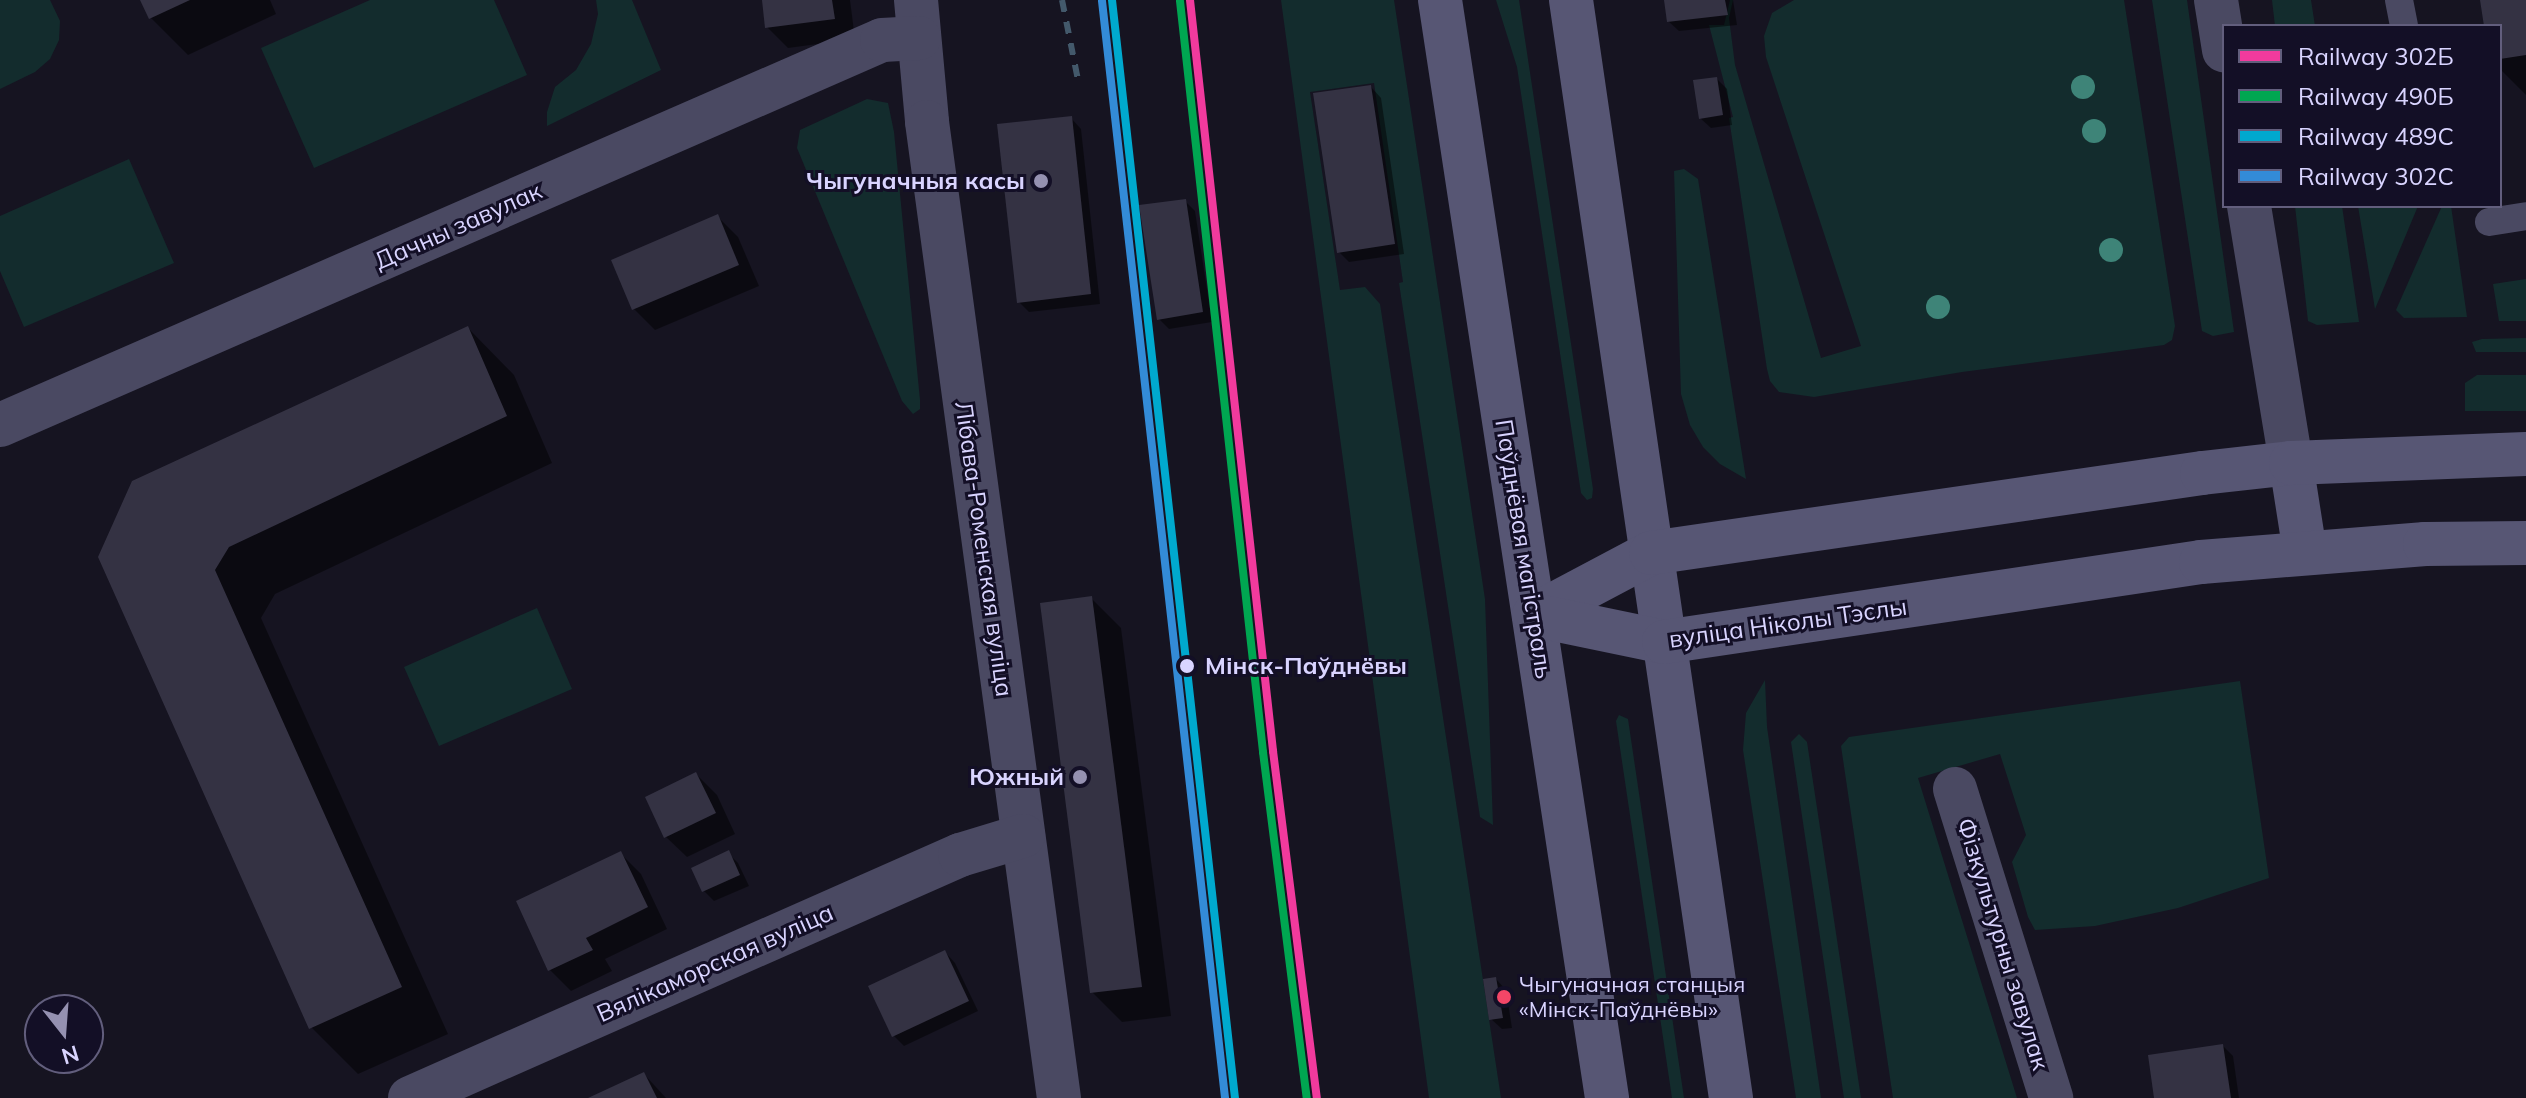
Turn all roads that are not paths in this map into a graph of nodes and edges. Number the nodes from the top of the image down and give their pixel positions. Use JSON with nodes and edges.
{"nodes":[{"id":1,"x":1440,"y":0,"type":"edge"},
{"id":2,"x":1571,"y":0,"type":"edge"},
{"id":3,"x":2216,"y":0,"type":"edge"},
{"id":4,"x":2399,"y":0,"type":"edge"},
{"id":5,"x":917,"y":19,"type":"edge"},
{"id":6,"x":2404,"y":24,"type":"edge"},
{"id":7,"x":2222,"y":38,"type":"edge"},
{"id":8,"x":2249,"y":208,"type":"edge"},
{"id":9,"x":2526,"y":216,"type":"edge"},
{"id":10,"x":2489,"y":222,"type":"dead end"},
{"id":11,"x":0,"y":425,"type":"edge"},
{"id":12,"x":2526,"y":454,"type":"edge"},
{"id":13,"x":2291,"y":463,"type":"junction"},
{"id":14,"x":2526,"y":543,"type":"edge"},
{"id":15,"x":2305,"y":552,"type":"junction"},
{"id":16,"x":1651,"y":553,"type":"junction"},
{"id":17,"x":1534,"y":615,"type":"junction"},
{"id":18,"x":1664,"y":642,"type":"junction"},
{"id":19,"x":1955,"y":789,"type":"dead end"},
{"id":20,"x":1023,"y":836,"type":"junction"},
{"id":21,"x":410,"y":1098,"type":"edge"},
{"id":22,"x":1059,"y":1098,"type":"edge"},
{"id":23,"x":1607,"y":1098,"type":"edge"},
{"id":24,"x":1731,"y":1098,"type":"edge"},
{"id":25,"x":2051,"y":1098,"type":"edge"}],
"edges":[{"from":1,"to":17,"type":"main road","name":"Паўднёвая магістраль"},
{"from":2,"to":16,"type":"main road"},
{"from":3,"to":7,"type":"street"},
{"from":4,"to":6,"type":"lane"},
{"from":5,"to":11,"type":"street","name":"Дачны завулак"},
{"from":5,"to":20,"type":"street","name":"Лібава-Роменская вуліца"},
{"from":8,"to":13,"type":"street"},
{"from":9,"to":10,"type":"lane"},
{"from":12,"to":13,"type":"main road"},
{"from":13,"to":15,"type":"main road"},
{"from":13,"to":16,"type":"main road"},
{"from":14,"to":15,"type":"main road","name":"вуліца Ніколы Тэслы"},
{"from":15,"to":18,"type":"main road","name":"вуліца Ніколы Тэслы"},
{"from":16,"to":17,"type":"main road"},
{"from":16,"to":18,"type":"main road"},
{"from":17,"to":18,"type":"main road","name":"вуліца Ніколы Тэслы"},
{"from":17,"to":23,"type":"main road","name":"Паўднёвая магістраль"},
{"from":18,"to":24,"type":"main road"},
{"from":19,"to":25,"type":"street","name":"Фізкультурны завулак"},
{"from":20,"to":21,"type":"street","name":"Вялікаморская вуліца"},
{"from":20,"to":22,"type":"street","name":"Лібава-Роменская вуліца"}]}
